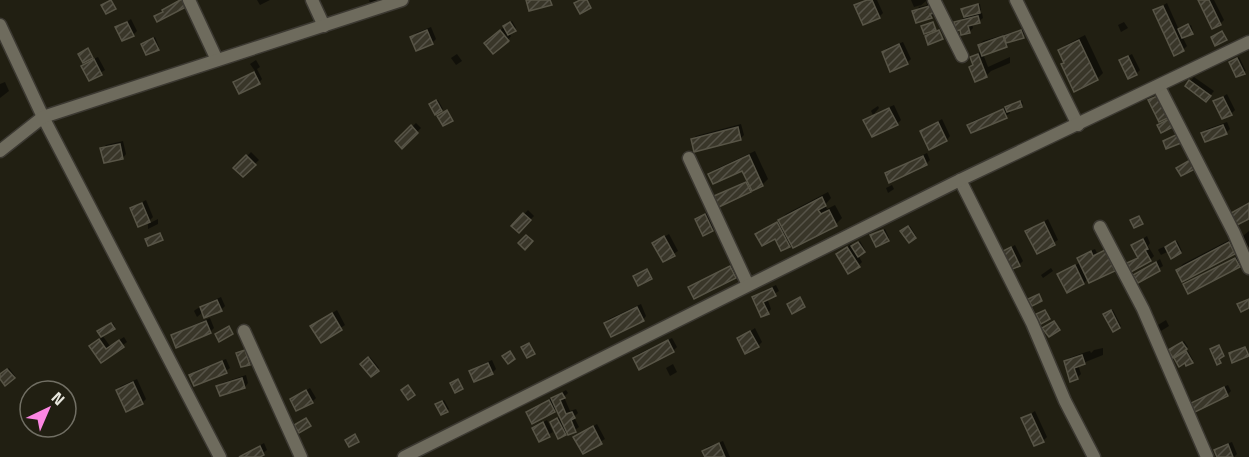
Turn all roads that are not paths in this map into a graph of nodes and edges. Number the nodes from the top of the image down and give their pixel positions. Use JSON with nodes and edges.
{"nodes":[{"id":1,"x":189,"y":0,"type":"edge"},
{"id":2,"x":312,"y":0,"type":"edge"},
{"id":3,"x":402,"y":0,"type":"edge"},
{"id":4,"x":934,"y":0,"type":"edge"},
{"id":5,"x":1016,"y":0,"type":"edge"},
{"id":6,"x":0,"y":25,"type":"edge"},
{"id":7,"x":324,"y":26,"type":"junction"},
{"id":8,"x":1249,"y":42,"type":"edge"},
{"id":9,"x":962,"y":56,"type":"dead end"},
{"id":10,"x":217,"y":60,"type":"junction"},
{"id":11,"x":1160,"y":87,"type":"junction"},
{"id":12,"x":44,"y":117,"type":"junction"},
{"id":13,"x":1078,"y":125,"type":"junction"},
{"id":14,"x":0,"y":151,"type":"edge"},
{"id":15,"x":689,"y":158,"type":"dead end"},
{"id":16,"x":960,"y":180,"type":"junction"},
{"id":17,"x":1100,"y":227,"type":"dead end"},
{"id":18,"x":1249,"y":268,"type":"edge"},
{"id":19,"x":747,"y":285,"type":"junction"},
{"id":20,"x":244,"y":331,"type":"dead end"},
{"id":21,"x":220,"y":457,"type":"edge"},
{"id":22,"x":301,"y":457,"type":"edge"},
{"id":23,"x":404,"y":457,"type":"edge"},
{"id":24,"x":1094,"y":457,"type":"edge"},
{"id":25,"x":1207,"y":457,"type":"edge"}],
"edges":[{"from":1,"to":10,"type":"street"},
{"from":2,"to":7,"type":"street"},
{"from":3,"to":7,"type":"street"},
{"from":4,"to":9,"type":"street"},
{"from":5,"to":13,"type":"street"},
{"from":6,"to":12,"type":"street"},
{"from":7,"to":10,"type":"street"},
{"from":8,"to":11,"type":"street"},
{"from":10,"to":12,"type":"street"},
{"from":11,"to":13,"type":"street"},
{"from":11,"to":18,"type":"street"},
{"from":12,"to":14,"type":"street"},
{"from":12,"to":21,"type":"street"},
{"from":13,"to":16,"type":"street"},
{"from":15,"to":19,"type":"street"},
{"from":16,"to":19,"type":"street"},
{"from":16,"to":24,"type":"street"},
{"from":17,"to":25,"type":"street"},
{"from":19,"to":23,"type":"street"},
{"from":20,"to":22,"type":"street"}]}
